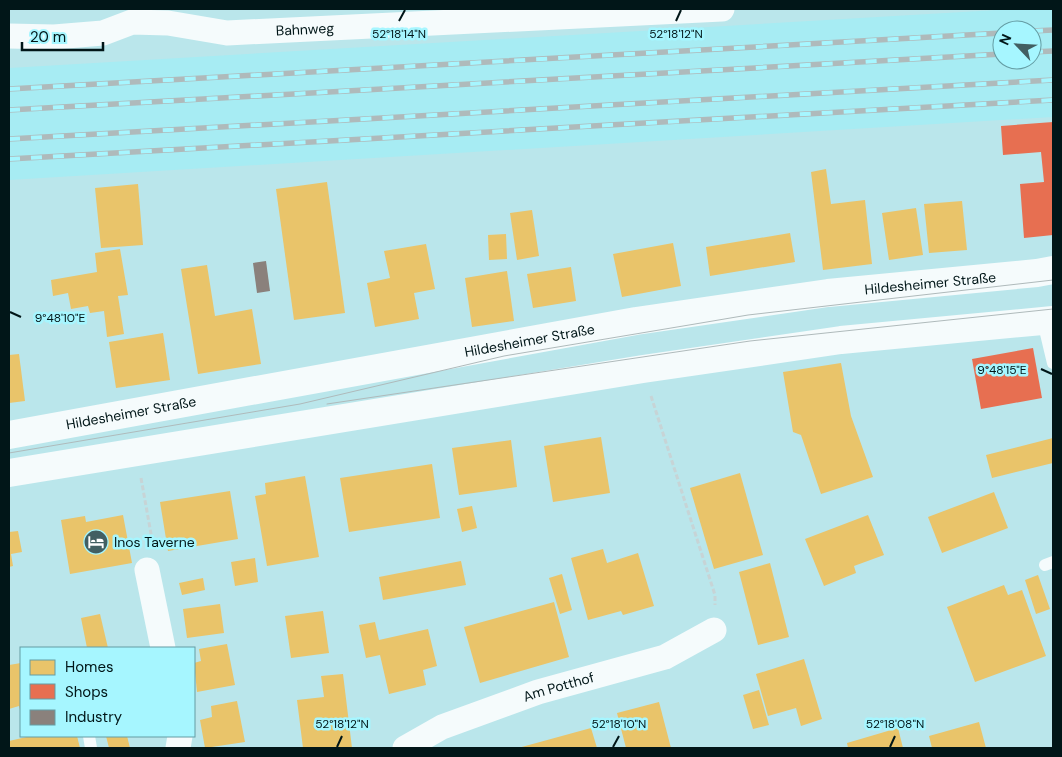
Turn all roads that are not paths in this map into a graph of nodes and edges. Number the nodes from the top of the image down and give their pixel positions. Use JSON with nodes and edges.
{"nodes":[{"id":1,"x":722,"y":9,"type":"edge"},
{"id":2,"x":599,"y":12,"type":"edge"},
{"id":3,"x":167,"y":16,"type":"edge"},
{"id":4,"x":9,"y":36,"type":"edge"},
{"id":5,"x":1053,"y":270,"type":"edge"},
{"id":6,"x":1048,"y":320,"type":"edge"},
{"id":7,"x":1053,"y":363,"type":"edge"},
{"id":8,"x":9,"y":435,"type":"edge"},
{"id":9,"x":9,"y":473,"type":"edge"},
{"id":10,"x":147,"y":570,"type":"road end"},
{"id":11,"x":714,"y":630,"type":"road end"},
{"id":12,"x":163,"y":647,"type":"edge"},
{"id":13,"x":405,"y":748,"type":"edge"}],
"edges":[{"from":1,"to":2,"type":"street","name":"Bahnweg"},
{"from":2,"to":3,"type":"street","name":"Bahnweg"},
{"from":3,"to":4,"type":"street","name":"Bahnweg"},
{"from":5,"to":8,"type":"street","name":"Hildesheimer Straße"},
{"from":6,"to":7,"type":"lane"},
{"from":6,"to":9,"type":"street"},
{"from":10,"to":12,"type":"street"},
{"from":11,"to":13,"type":"street","name":"Am Potthof"}]}
